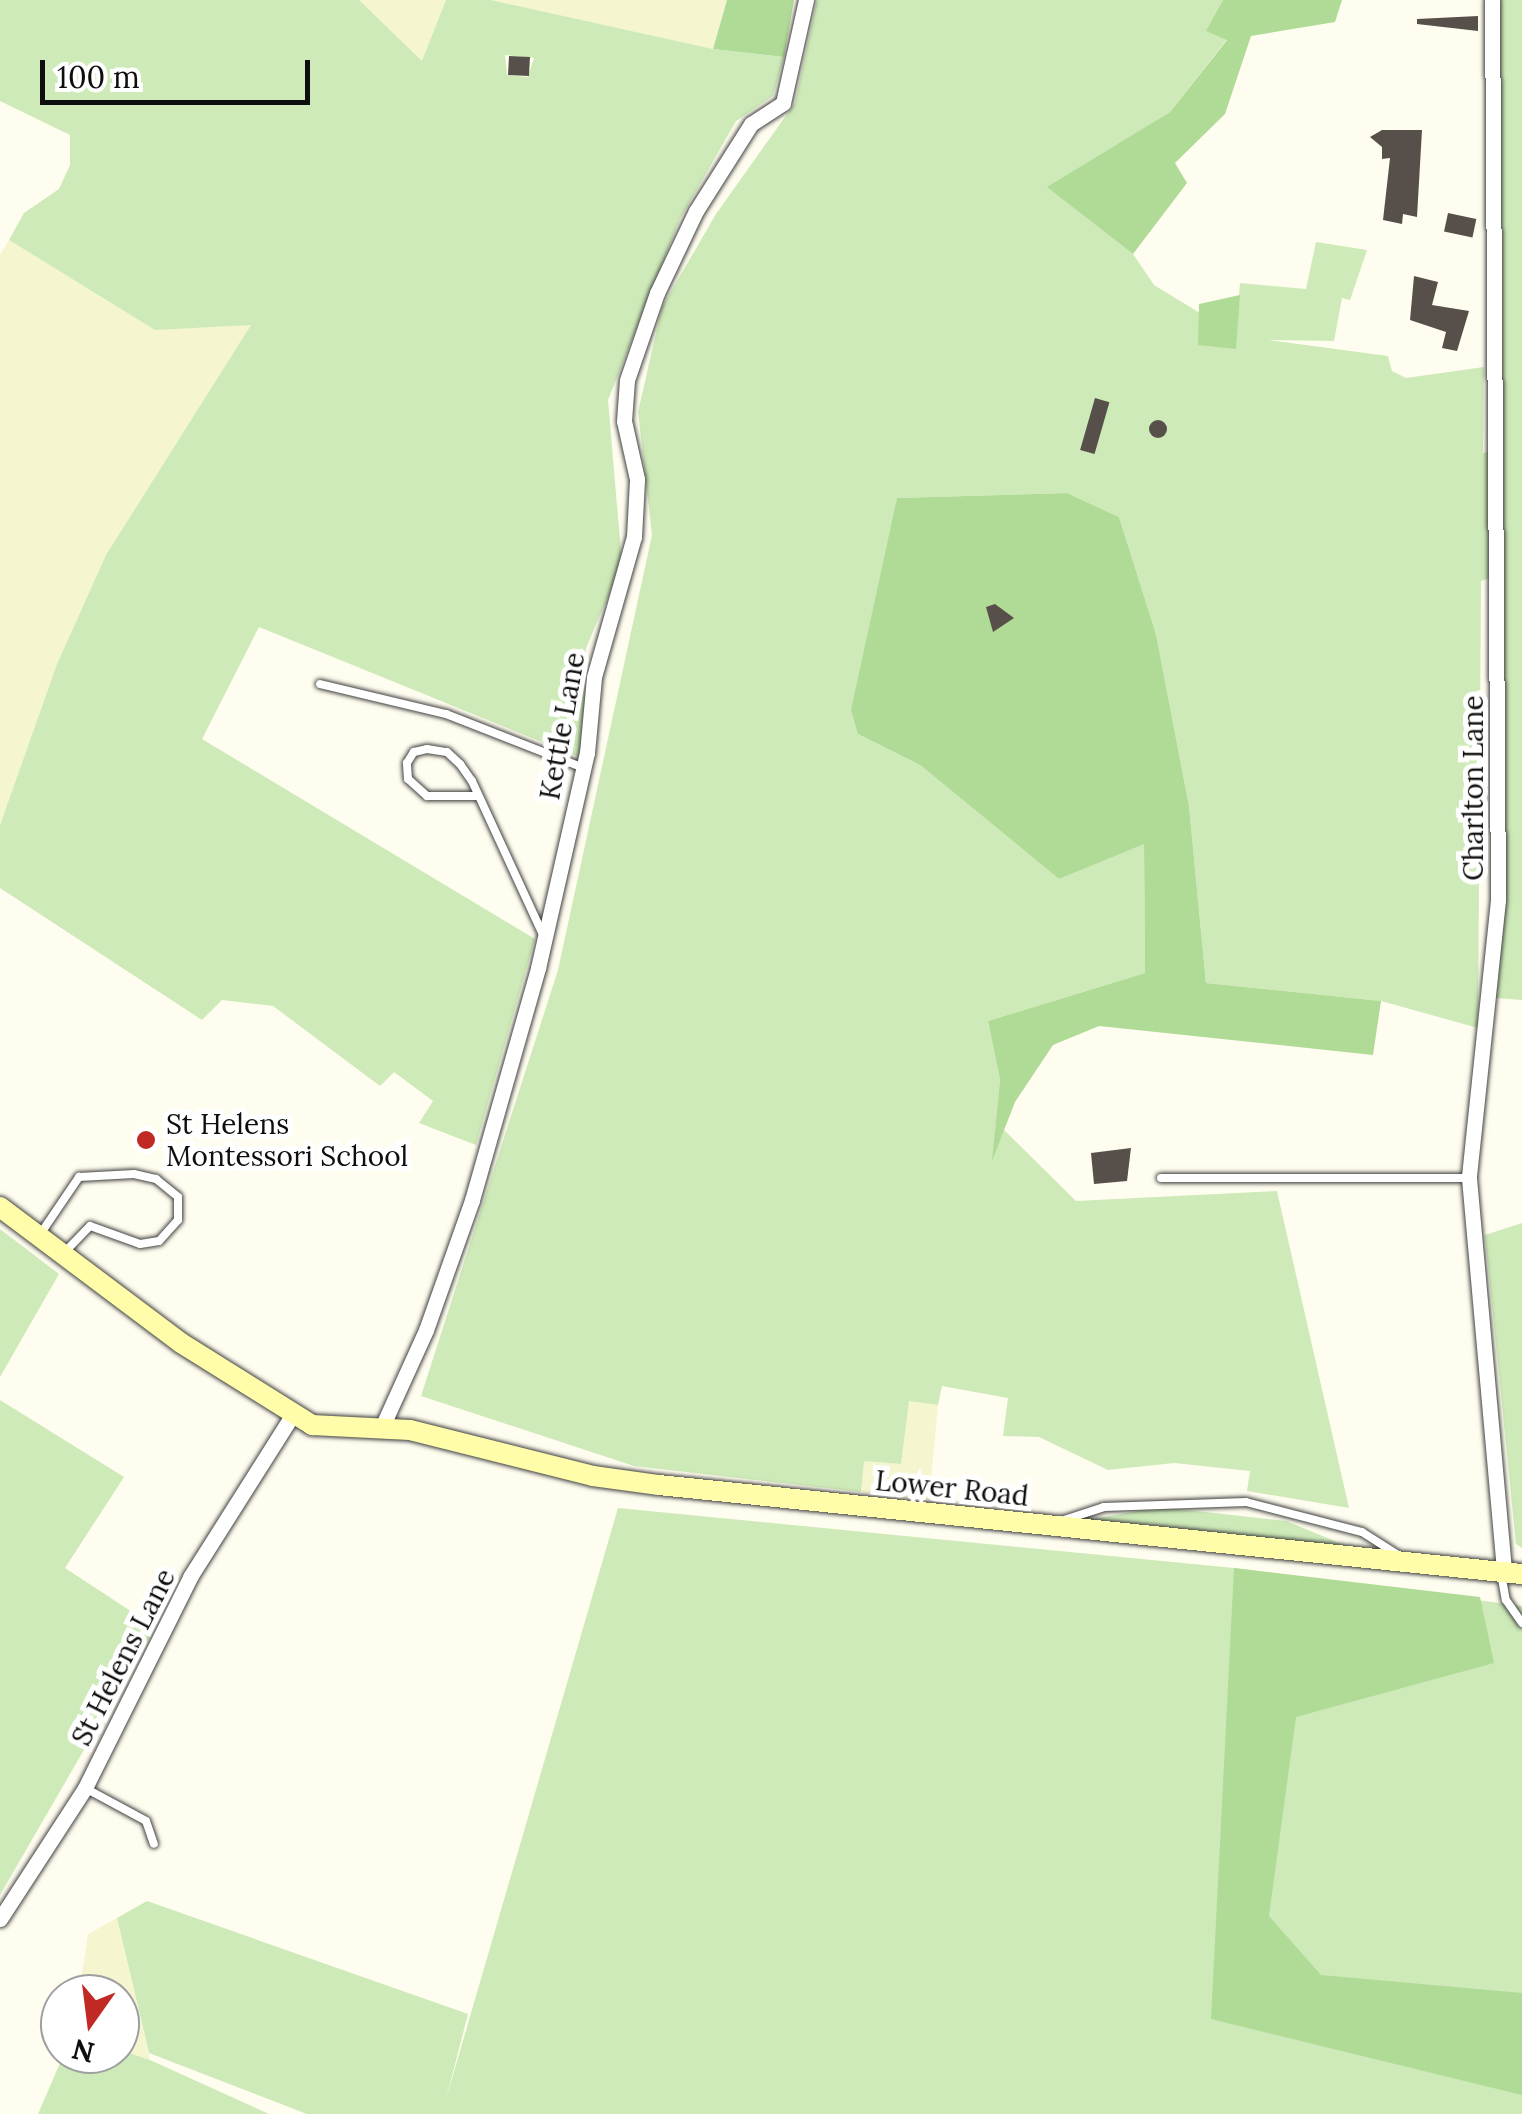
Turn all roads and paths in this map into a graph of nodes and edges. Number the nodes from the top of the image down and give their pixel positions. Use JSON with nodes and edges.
{"nodes":[{"id":1,"x":806,"y":0,"type":"edge"},
{"id":2,"x":1492,"y":0,"type":"edge"},
{"id":3,"x":320,"y":684,"type":"dead end"},
{"id":4,"x":584,"y":768,"type":"junction"},
{"id":5,"x":478,"y":796,"type":"junction"},
{"id":6,"x":545,"y":939,"type":"junction"},
{"id":7,"x":1161,"y":1178,"type":"dead end"},
{"id":8,"x":1469,"y":1178,"type":"junction"},
{"id":9,"x":0,"y":1208,"type":"edge"},
{"id":10,"x":39,"y":1237,"type":"junction"},
{"id":11,"x":63,"y":1255,"type":"junction"},
{"id":12,"x":291,"y":1417,"type":"junction"},
{"id":13,"x":382,"y":1427,"type":"junction"},
{"id":14,"x":1051,"y":1527,"type":"junction"},
{"id":15,"x":1410,"y":1563,"type":"junction"},
{"id":16,"x":1509,"y":1573,"type":"edge"},
{"id":17,"x":1522,"y":1623,"type":"edge"},
{"id":18,"x":85,"y":1788,"type":"junction"},
{"id":19,"x":154,"y":1844,"type":"dead end"},
{"id":20,"x":0,"y":1919,"type":"edge"}],
"edges":[{"from":1,"to":4,"type":"street","name":"Kettle Lane"},
{"from":2,"to":8,"type":"street","name":"Charlton Lane"},
{"from":3,"to":4,"type":"lane"},
{"from":4,"to":6,"type":"street","name":"Kettle Lane"},
{"from":5,"to":5,"type":"lane"},
{"from":5,"to":6,"type":"lane"},
{"from":6,"to":13,"type":"street","name":"Kettle Lane"},
{"from":7,"to":8,"type":"lane"},
{"from":8,"to":16,"type":"street","name":"Charlton Lane"},
{"from":9,"to":10,"type":"main road"},
{"from":10,"to":11,"type":"main road"},
{"from":10,"to":11,"type":"lane"},
{"from":11,"to":12,"type":"main road"},
{"from":12,"to":13,"type":"main road","name":"Lower Road"},
{"from":12,"to":18,"type":"street","name":"St Helens Lane"},
{"from":13,"to":14,"type":"main road","name":"Lower Road"},
{"from":14,"to":15,"type":"main road","name":"Lower Road"},
{"from":14,"to":15,"type":"lane"},
{"from":15,"to":16,"type":"main road","name":"Lower Road"},
{"from":16,"to":17,"type":"lane"},
{"from":18,"to":19,"type":"lane"},
{"from":18,"to":20,"type":"street","name":"St Helens Lane"}]}
